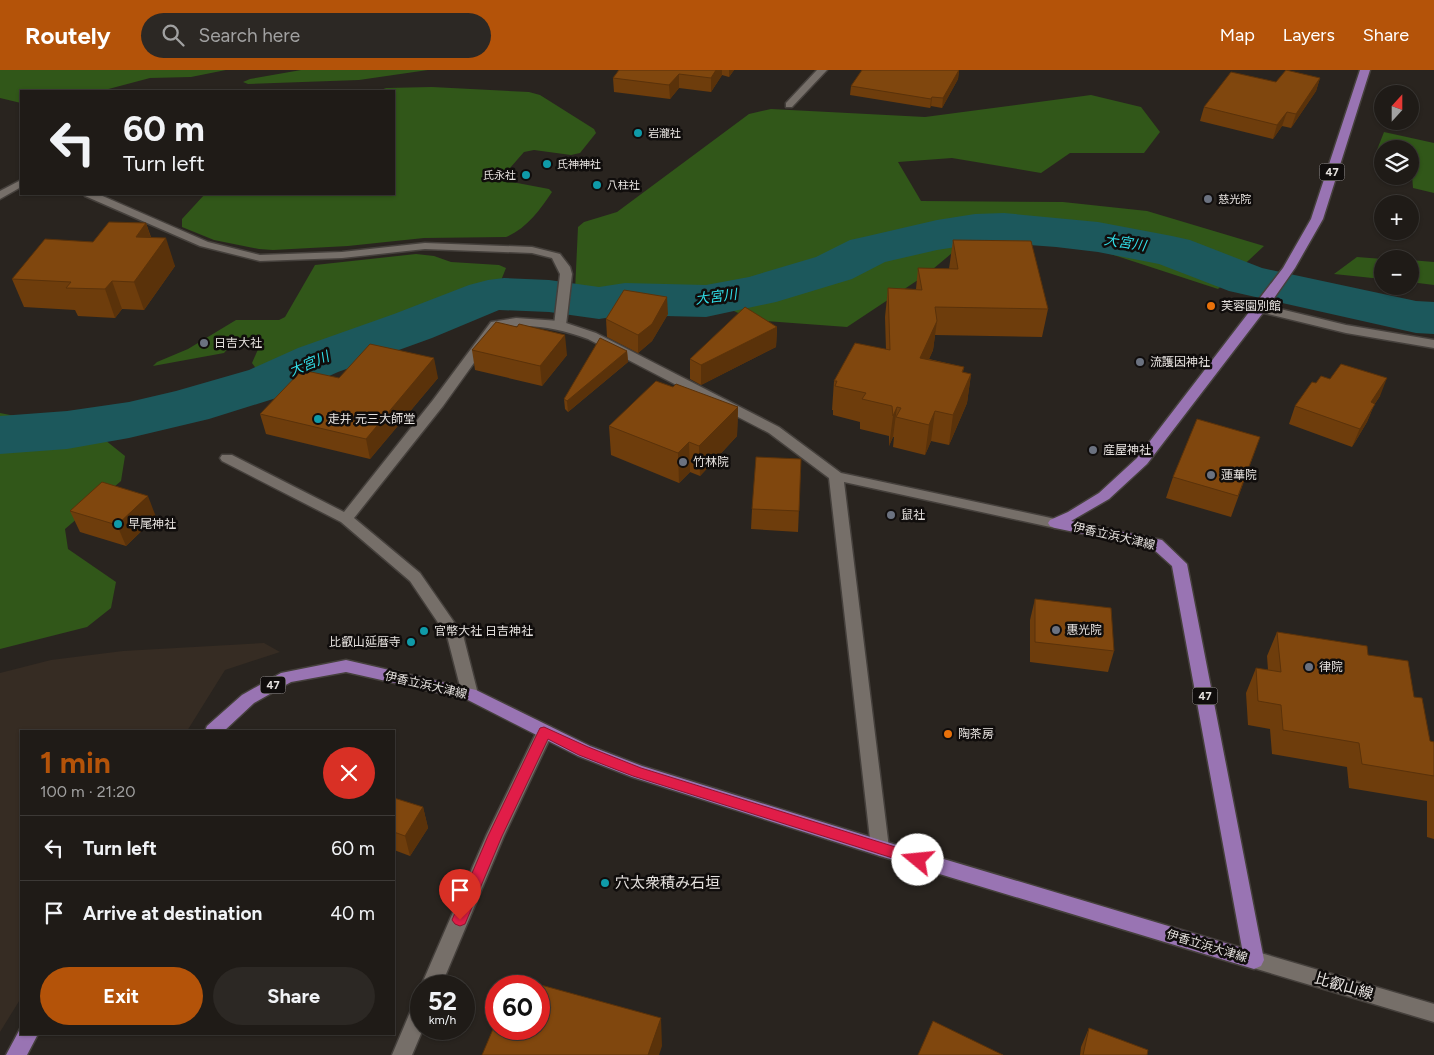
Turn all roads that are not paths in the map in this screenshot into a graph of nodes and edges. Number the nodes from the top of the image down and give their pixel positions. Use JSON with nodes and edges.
{"nodes":[{"id":1,"x":822,"y":70,"type":"edge"},
{"id":2,"x":1365,"y":70,"type":"edge"},
{"id":3,"x":788,"y":106,"type":"dead end"},
{"id":4,"x":20,"y":184,"type":"edge"},
{"id":5,"x":91,"y":195,"type":"edge"},
{"id":6,"x":0,"y":196,"type":"edge"},
{"id":7,"x":1264,"y":303,"type":"junction"},
{"id":8,"x":561,"y":318,"type":"junction"},
{"id":9,"x":1434,"y":344,"type":"edge"},
{"id":10,"x":227,"y":458,"type":"dead end"},
{"id":11,"x":836,"y":476,"type":"junction"},
{"id":12,"x":346,"y":519,"type":"junction"},
{"id":13,"x":1055,"y":523,"type":"junction"},
{"id":14,"x":470,"y":694,"type":"junction"},
{"id":15,"x":214,"y":730,"type":"edge"},
{"id":16,"x":544,"y":732,"type":"junction"},
{"id":17,"x":880,"y":848,"type":"junction"},
{"id":18,"x":1254,"y":960,"type":"junction"},
{"id":19,"x":436,"y":975,"type":"edge"},
{"id":20,"x":1434,"y":1013,"type":"edge"},
{"id":21,"x":27,"y":1035,"type":"edge"},
{"id":22,"x":410,"y":1036,"type":"edge"},
{"id":23,"x":16,"y":1055,"type":"edge"},
{"id":24,"x":402,"y":1055,"type":"edge"}],
"edges":[{"from":1,"to":3,"type":"street"},
{"from":2,"to":7,"type":"main road","name":"伊香立浜大津線","number":"47"},
{"from":4,"to":6,"type":"street"},
{"from":5,"to":8,"type":"street"},
{"from":7,"to":9,"type":"street"},
{"from":7,"to":13,"type":"main road","name":"伊香立浜大津線","number":"47"},
{"from":8,"to":11,"type":"street"},
{"from":8,"to":12,"type":"street"},
{"from":10,"to":12,"type":"street"},
{"from":11,"to":13,"type":"street"},
{"from":11,"to":17,"type":"street"},
{"from":12,"to":14,"type":"street"},
{"from":13,"to":18,"type":"main road","name":"伊香立浜大津線","number":"47"},
{"from":14,"to":15,"type":"main road","name":"伊香立浜大津線","number":"47"},
{"from":14,"to":16,"type":"main road","name":"伊香立浜大津線","number":"47"},
{"from":16,"to":17,"type":"main road","name":"伊香立浜大津線","number":"47"},
{"from":16,"to":19,"type":"street"},
{"from":17,"to":18,"type":"main road","name":"伊香立浜大津線","number":"47"},
{"from":18,"to":20,"type":"street","name":"比叡山線"},
{"from":21,"to":23,"type":"main road"},
{"from":22,"to":24,"type":"street"}]}
